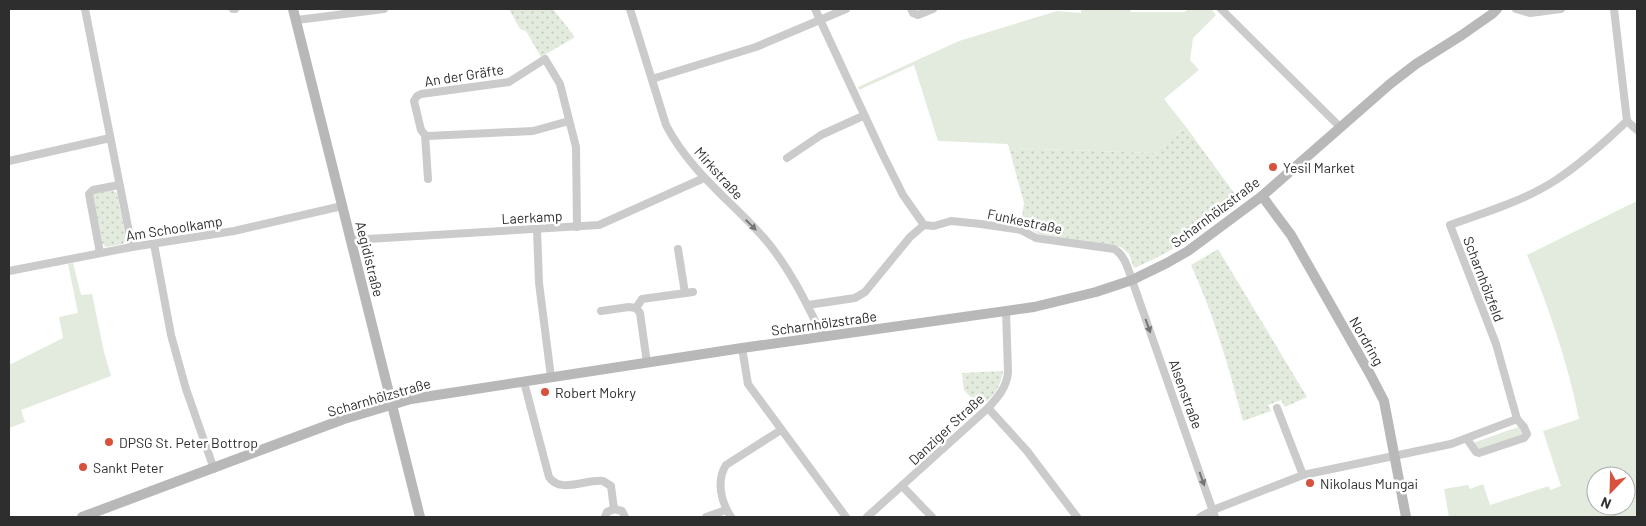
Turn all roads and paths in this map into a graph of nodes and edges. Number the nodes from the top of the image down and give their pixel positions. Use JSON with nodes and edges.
{"nodes":[{"id":1,"x":85,"y":9,"type":"edge"},
{"id":2,"x":293,"y":9,"type":"edge"},
{"id":3,"x":384,"y":9,"type":"edge"},
{"id":4,"x":630,"y":9,"type":"edge"},
{"id":5,"x":815,"y":9,"type":"edge"},
{"id":6,"x":846,"y":9,"type":"edge"},
{"id":7,"x":911,"y":9,"type":"edge"},
{"id":8,"x":933,"y":9,"type":"edge"},
{"id":9,"x":1221,"y":9,"type":"edge"},
{"id":10,"x":1497,"y":9,"type":"edge"},
{"id":11,"x":1516,"y":9,"type":"edge"},
{"id":12,"x":1561,"y":9,"type":"edge"},
{"id":13,"x":1614,"y":9,"type":"edge"},
{"id":14,"x":296,"y":20,"type":"junction"},
{"id":15,"x":820,"y":20,"type":"junction"},
{"id":16,"x":652,"y":79,"type":"junction"},
{"id":17,"x":863,"y":116,"type":"junction"},
{"id":18,"x":569,"y":121,"type":"junction"},
{"id":19,"x":1627,"y":121,"type":"junction"},
{"id":20,"x":1340,"y":128,"type":"junction"},
{"id":21,"x":1637,"y":130,"type":"edge"},
{"id":22,"x":425,"y":136,"type":"junction"},
{"id":23,"x":110,"y":138,"type":"junction"},
{"id":24,"x":787,"y":158,"type":"dead end"},
{"id":25,"x":9,"y":161,"type":"edge"},
{"id":26,"x":704,"y":178,"type":"junction"},
{"id":27,"x":428,"y":180,"type":"dead end"},
{"id":28,"x":120,"y":184,"type":"junction"},
{"id":29,"x":1262,"y":196,"type":"junction"},
{"id":30,"x":342,"y":206,"type":"junction"},
{"id":31,"x":924,"y":225,"type":"junction"},
{"id":32,"x":577,"y":227,"type":"junction"},
{"id":33,"x":537,"y":230,"type":"junction"},
{"id":34,"x":351,"y":240,"type":"junction"},
{"id":35,"x":154,"y":244,"type":"junction"},
{"id":36,"x":132,"y":247,"type":"junction"},
{"id":37,"x":678,"y":249,"type":"dead end"},
{"id":38,"x":100,"y":253,"type":"junction"},
{"id":39,"x":9,"y":271,"type":"edge"},
{"id":40,"x":1132,"y":280,"type":"junction"},
{"id":41,"x":808,"y":305,"type":"junction"},
{"id":42,"x":636,"y":308,"type":"junction"},
{"id":43,"x":601,"y":311,"type":"dead end"},
{"id":44,"x":1006,"y":311,"type":"junction"},
{"id":45,"x":823,"y":337,"type":"junction"},
{"id":46,"x":742,"y":348,"type":"junction"},
{"id":47,"x":647,"y":363,"type":"junction"},
{"id":48,"x":552,"y":377,"type":"junction"},
{"id":49,"x":524,"y":382,"type":"junction"},
{"id":50,"x":392,"y":405,"type":"junction"},
{"id":51,"x":988,"y":408,"type":"junction"},
{"id":52,"x":1277,"y":408,"type":"dead end"},
{"id":53,"x":1516,"y":419,"type":"junction"},
{"id":54,"x":781,"y":430,"type":"junction"},
{"id":55,"x":1467,"y":439,"type":"junction"},
{"id":56,"x":1395,"y":456,"type":"junction"},
{"id":57,"x":214,"y":468,"type":"junction"},
{"id":58,"x":1303,"y":475,"type":"junction"},
{"id":59,"x":902,"y":486,"type":"junction"},
{"id":60,"x":614,"y":509,"type":"junction"},
{"id":61,"x":729,"y":514,"type":"edge"},
{"id":62,"x":1214,"y":514,"type":"edge"},
{"id":63,"x":82,"y":517,"type":"edge"},
{"id":64,"x":420,"y":517,"type":"edge"},
{"id":65,"x":605,"y":517,"type":"edge"},
{"id":66,"x":625,"y":517,"type":"edge"},
{"id":67,"x":706,"y":517,"type":"edge"},
{"id":68,"x":846,"y":517,"type":"edge"},
{"id":69,"x":868,"y":517,"type":"edge"},
{"id":70,"x":932,"y":517,"type":"edge"},
{"id":71,"x":1077,"y":517,"type":"edge"},
{"id":72,"x":1200,"y":517,"type":"edge"},
{"id":73,"x":1406,"y":517,"type":"edge"}],
"edges":[{"from":1,"to":23,"type":"street"},
{"from":2,"to":14,"type":"main road","name":"Aegidistraße"},
{"from":3,"to":14,"type":"street"},
{"from":4,"to":16,"type":"street","name":"Mirkstraße"},
{"from":5,"to":15,"type":"street"},
{"from":6,"to":15,"type":"street"},
{"from":7,"to":8,"type":"street"},
{"from":9,"to":20,"type":"street"},
{"from":10,"to":20,"type":"main road","name":"Scharnhölzstraße"},
{"from":11,"to":12,"type":"street"},
{"from":13,"to":19,"type":"street"},
{"from":14,"to":30,"type":"main road","name":"Aegidistraße"},
{"from":15,"to":16,"type":"street"},
{"from":15,"to":17,"type":"street"},
{"from":16,"to":26,"type":"street","name":"Mirkstraße"},
{"from":17,"to":24,"type":"street"},
{"from":17,"to":31,"type":"street"},
{"from":18,"to":22,"type":"street"},
{"from":18,"to":22,"type":"street","name":"An der Gräfte"},
{"from":18,"to":32,"type":"street","name":"An der Gräfte"},
{"from":19,"to":21,"type":"street"},
{"from":19,"to":53,"type":"street","name":"Scharnhölzfeld"},
{"from":20,"to":29,"type":"main road","name":"Scharnhölzstraße"},
{"from":22,"to":27,"type":"street","name":"An der Gräfte"},
{"from":23,"to":25,"type":"street"},
{"from":23,"to":28,"type":"street"},
{"from":26,"to":32,"type":"street","name":"Laerkamp"},
{"from":26,"to":41,"type":"street","name":"Mirkstraße","one_way":true},
{"from":28,"to":36,"type":"street"},
{"from":28,"to":38,"type":"street"},
{"from":29,"to":40,"type":"main road","name":"Scharnhölzstraße"},
{"from":29,"to":56,"type":"main road","name":"Nordring"},
{"from":30,"to":34,"type":"main road","name":"Aegidistraße"},
{"from":30,"to":35,"type":"street","name":"Am Schoolkamp"},
{"from":31,"to":40,"type":"street","name":"Funkestraße"},
{"from":31,"to":41,"type":"street"},
{"from":32,"to":33,"type":"street","name":"Laerkamp"},
{"from":33,"to":34,"type":"street","name":"Laerkamp"},
{"from":33,"to":48,"type":"street"},
{"from":34,"to":50,"type":"main road","name":"Aegidistraße"},
{"from":35,"to":36,"type":"street","name":"Am Schoolkamp"},
{"from":35,"to":57,"type":"street"},
{"from":36,"to":38,"type":"street","name":"Am Schoolkamp"},
{"from":37,"to":42,"type":"street"},
{"from":38,"to":39,"type":"street","name":"Am Schoolkamp"},
{"from":40,"to":44,"type":"main road","name":"Scharnhölzstraße"},
{"from":40,"to":62,"type":"street","name":"Alsenstraße","one_way":true},
{"from":41,"to":45,"type":"street","name":"Mirkstraße"},
{"from":42,"to":43,"type":"street"},
{"from":42,"to":47,"type":"street"},
{"from":44,"to":45,"type":"main road","name":"Scharnhölzstraße"},
{"from":44,"to":51,"type":"street","name":"Danziger Straße"},
{"from":45,"to":46,"type":"main road","name":"Scharnhölzstraße"},
{"from":46,"to":47,"type":"main road","name":"Scharnhölzstraße"},
{"from":46,"to":54,"type":"street"},
{"from":47,"to":48,"type":"main road","name":"Scharnhölzstraße"},
{"from":48,"to":49,"type":"main road","name":"Scharnhölzstraße"},
{"from":49,"to":50,"type":"main road","name":"Scharnhölzstraße"},
{"from":49,"to":60,"type":"street"},
{"from":50,"to":57,"type":"main road","name":"Scharnhölzstraße"},
{"from":50,"to":64,"type":"main road","name":"Aegidistraße"},
{"from":51,"to":59,"type":"street","name":"Danziger Straße"},
{"from":51,"to":71,"type":"street"},
{"from":52,"to":58,"type":"street"},
{"from":53,"to":55,"type":"street"},
{"from":53,"to":55,"type":"street","name":"Scharnhölzfeld"},
{"from":54,"to":61,"type":"street"},
{"from":54,"to":68,"type":"street"},
{"from":55,"to":56,"type":"street"},
{"from":56,"to":58,"type":"street"},
{"from":56,"to":73,"type":"main road","name":"Nordring"},
{"from":57,"to":63,"type":"main road","name":"Scharnhölzstraße"},
{"from":58,"to":62,"type":"street"},
{"from":59,"to":69,"type":"street","name":"Danziger Straße"},
{"from":59,"to":70,"type":"street"},
{"from":60,"to":65,"type":"street"},
{"from":60,"to":66,"type":"street"},
{"from":61,"to":67,"type":"street"},
{"from":62,"to":72,"type":"street"}]}
